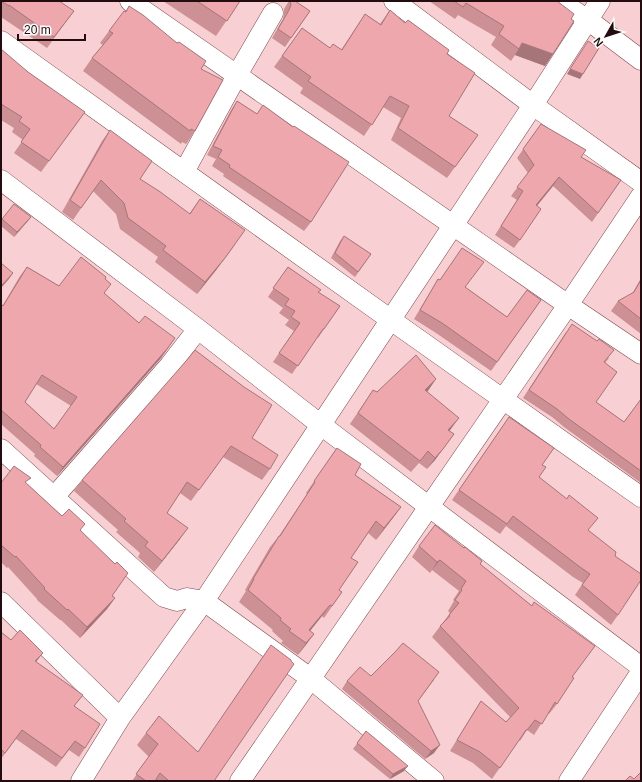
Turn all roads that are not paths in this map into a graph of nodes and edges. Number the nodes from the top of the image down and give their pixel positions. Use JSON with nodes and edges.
{"nodes":[{"id":1,"x":130,"y":1,"type":"edge"},
{"id":2,"x":394,"y":1,"type":"edge"},
{"id":3,"x":559,"y":1,"type":"edge"},
{"id":4,"x":600,"y":1,"type":"edge"},
{"id":5,"x":273,"y":13,"type":"dead end"},
{"id":6,"x":588,"y":20,"type":"junction"},
{"id":7,"x":1,"y":40,"type":"edge"},
{"id":8,"x":641,"y":60,"type":"edge"},
{"id":9,"x":237,"y":75,"type":"junction"},
{"id":10,"x":533,"y":105,"type":"junction"},
{"id":11,"x":184,"y":172,"type":"junction"},
{"id":12,"x":1,"y":180,"type":"edge"},
{"id":13,"x":641,"y":182,"type":"edge"},
{"id":14,"x":641,"y":196,"type":"edge"},
{"id":15,"x":453,"y":226,"type":"junction"},
{"id":16,"x":568,"y":305,"type":"junction"},
{"id":17,"x":391,"y":320,"type":"junction"},
{"id":18,"x":198,"y":329,"type":"junction"},
{"id":19,"x":641,"y":354,"type":"edge"},
{"id":20,"x":503,"y":399,"type":"junction"},
{"id":21,"x":321,"y":425,"type":"junction"},
{"id":22,"x":1,"y":449,"type":"edge"},
{"id":23,"x":54,"y":497,"type":"junction"},
{"id":24,"x":641,"y":497,"type":"edge"},
{"id":25,"x":429,"y":506,"type":"junction"},
{"id":26,"x":204,"y":601,"type":"junction"},
{"id":27,"x":1,"y":602,"type":"edge"},
{"id":28,"x":641,"y":667,"type":"edge"},
{"id":29,"x":641,"y":672,"type":"edge"},
{"id":30,"x":310,"y":678,"type":"junction"},
{"id":31,"x":120,"y":718,"type":"junction"},
{"id":32,"x":81,"y":781,"type":"edge"},
{"id":33,"x":240,"y":781,"type":"edge"},
{"id":34,"x":434,"y":781,"type":"edge"},
{"id":35,"x":568,"y":781,"type":"edge"}],
"edges":[{"from":1,"to":9,"type":"street"},
{"from":2,"to":10,"type":"street"},
{"from":3,"to":6,"type":"street"},
{"from":4,"to":6,"type":"street"},
{"from":5,"to":9,"type":"street"},
{"from":6,"to":8,"type":"street"},
{"from":6,"to":10,"type":"street"},
{"from":7,"to":11,"type":"street"},
{"from":9,"to":11,"type":"street"},
{"from":9,"to":15,"type":"street"},
{"from":10,"to":13,"type":"street"},
{"from":10,"to":15,"type":"street"},
{"from":11,"to":17,"type":"street"},
{"from":12,"to":18,"type":"street"},
{"from":14,"to":16,"type":"street"},
{"from":15,"to":16,"type":"street"},
{"from":15,"to":17,"type":"street"},
{"from":16,"to":19,"type":"street"},
{"from":16,"to":20,"type":"street"},
{"from":17,"to":20,"type":"street"},
{"from":17,"to":21,"type":"street"},
{"from":18,"to":21,"type":"street"},
{"from":18,"to":23,"type":"street"},
{"from":20,"to":24,"type":"street"},
{"from":20,"to":25,"type":"street"},
{"from":21,"to":25,"type":"street"},
{"from":21,"to":26,"type":"street"},
{"from":22,"to":23,"type":"street"},
{"from":23,"to":26,"type":"street"},
{"from":25,"to":28,"type":"street"},
{"from":25,"to":30,"type":"street"},
{"from":26,"to":30,"type":"street"},
{"from":26,"to":31,"type":"street"},
{"from":27,"to":31,"type":"street"},
{"from":29,"to":35,"type":"street"},
{"from":30,"to":33,"type":"street"},
{"from":30,"to":34,"type":"street"},
{"from":31,"to":32,"type":"street"}]}
